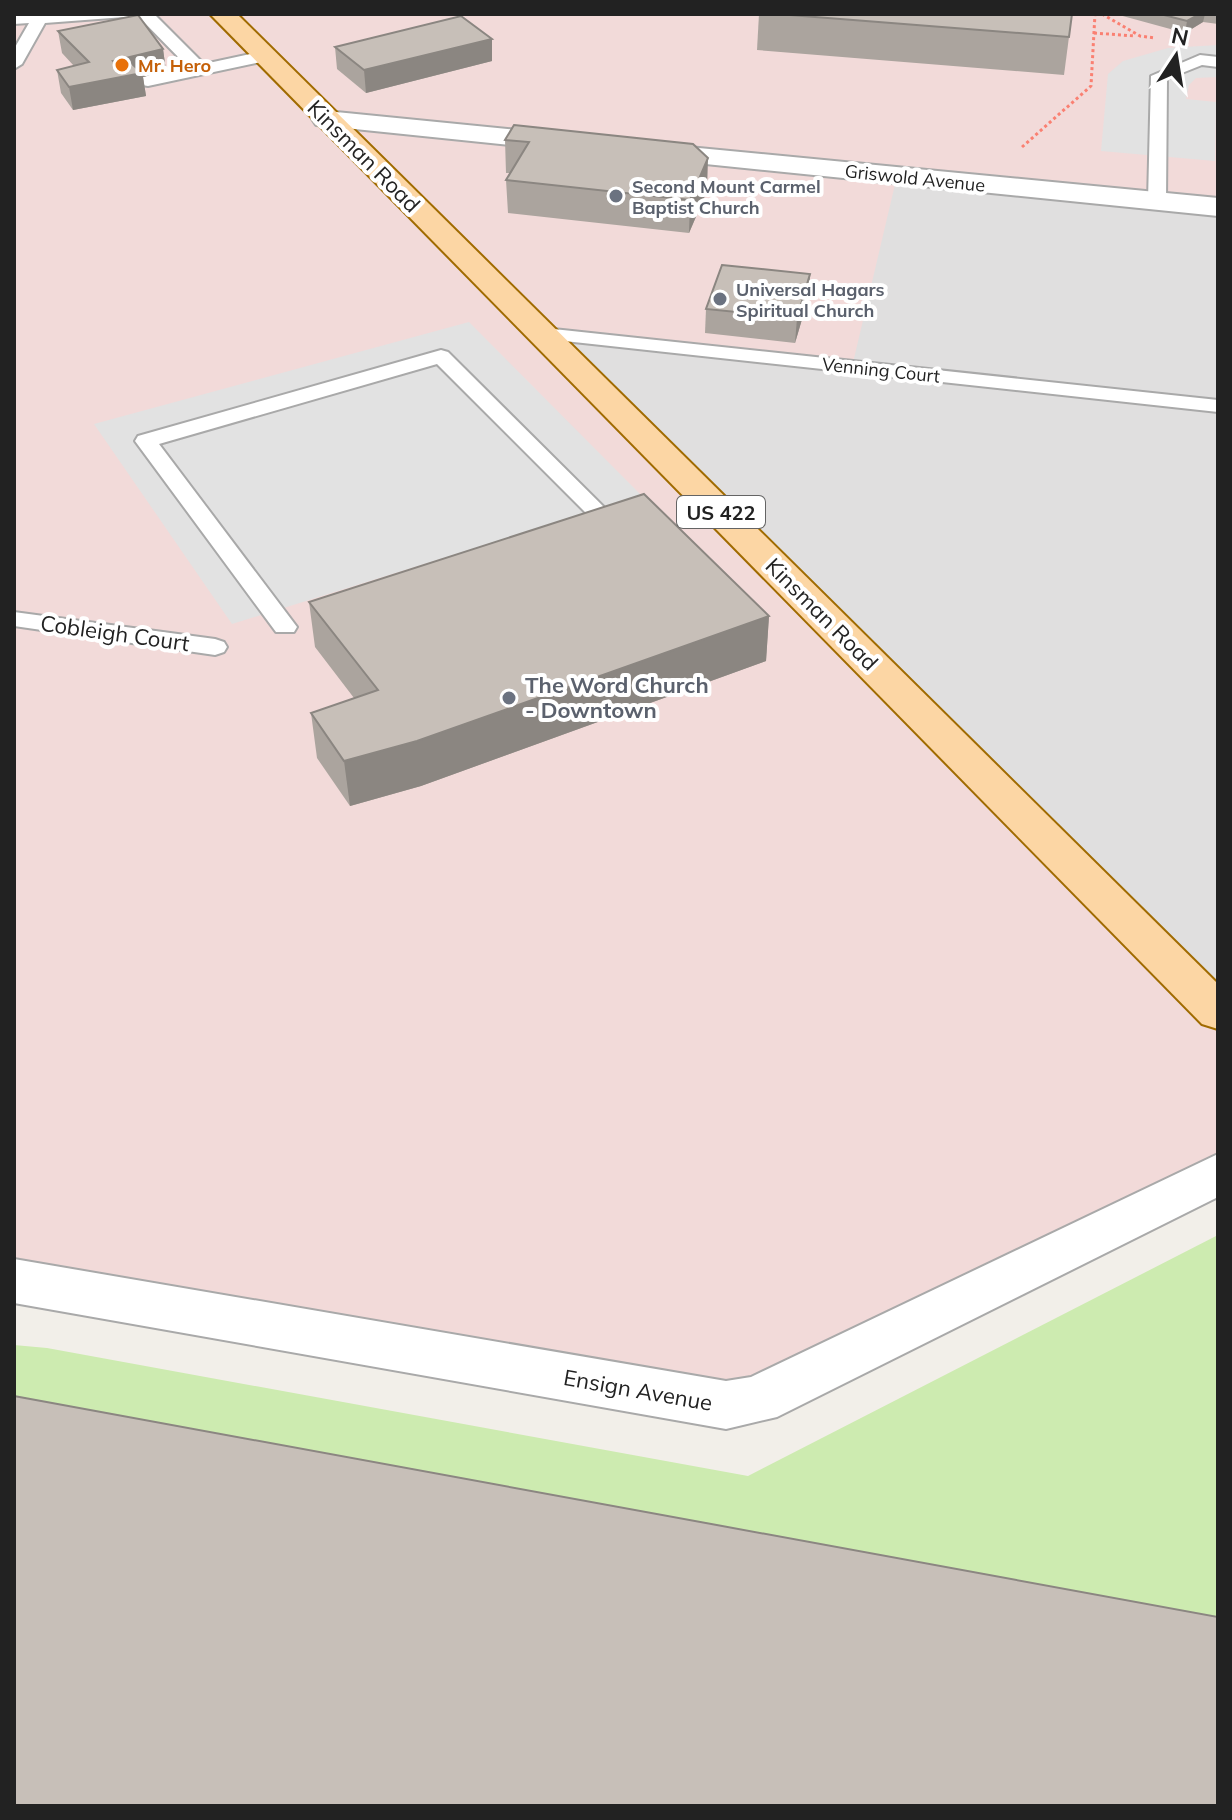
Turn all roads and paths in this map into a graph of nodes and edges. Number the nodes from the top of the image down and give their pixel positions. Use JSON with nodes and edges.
{"nodes":[{"id":1,"x":145,"y":14,"type":"edge"},
{"id":2,"x":1095,"y":14,"type":"edge"},
{"id":3,"x":122,"y":15,"type":"edge"},
{"id":4,"x":228,"y":15,"type":"edge"},
{"id":5,"x":80,"y":16,"type":"edge"},
{"id":6,"x":42,"y":17,"type":"edge"},
{"id":7,"x":14,"y":19,"type":"edge"},
{"id":8,"x":1094,"y":33,"type":"junction"},
{"id":9,"x":1140,"y":36,"type":"dead end"},
{"id":10,"x":264,"y":56,"type":"junction"},
{"id":11,"x":1218,"y":62,"type":"edge"},
{"id":12,"x":14,"y":64,"type":"edge"},
{"id":13,"x":200,"y":70,"type":"junction"},
{"id":14,"x":148,"y":81,"type":"edge"},
{"id":15,"x":326,"y":119,"type":"junction"},
{"id":16,"x":587,"y":145,"type":"edge"},
{"id":17,"x":618,"y":148,"type":"edge"},
{"id":18,"x":1012,"y":157,"type":"dead end"},
{"id":19,"x":1157,"y":201,"type":"junction"},
{"id":20,"x":1218,"y":207,"type":"edge"},
{"id":21,"x":544,"y":334,"type":"junction"},
{"id":22,"x":1218,"y":406,"type":"edge"},
{"id":23,"x":608,"y":522,"type":"edge"},
{"id":24,"x":14,"y":619,"type":"edge"},
{"id":25,"x":285,"y":627,"type":"dead end"},
{"id":26,"x":215,"y":647,"type":"dead end"},
{"id":27,"x":1218,"y":1012,"type":"edge"},
{"id":28,"x":1218,"y":1174,"type":"edge"},
{"id":29,"x":14,"y":1281,"type":"edge"}],
"edges":[{"from":1,"to":13,"type":"lane"},
{"from":2,"to":8,"type":"path"},
{"from":3,"to":5,"type":"lane"},
{"from":4,"to":10,"type":"main road","name":"Kinsman Road","number":"US 422"},
{"from":5,"to":6,"type":"lane"},
{"from":6,"to":7,"type":"lane"},
{"from":6,"to":12,"type":"lane"},
{"from":8,"to":9,"type":"path"},
{"from":8,"to":18,"type":"path"},
{"from":10,"to":13,"type":"lane"},
{"from":10,"to":15,"type":"main road","name":"Kinsman Road","number":"US 422"},
{"from":11,"to":19,"type":"lane"},
{"from":13,"to":14,"type":"lane"},
{"from":15,"to":16,"type":"street"},
{"from":15,"to":21,"type":"main road","name":"Kinsman Road","number":"US 422"},
{"from":17,"to":19,"type":"street","name":"Griswold Avenue"},
{"from":19,"to":20,"type":"street","name":"Griswold Avenue"},
{"from":21,"to":22,"type":"lane","name":"Venning Court"},
{"from":21,"to":27,"type":"main road","name":"Kinsman Road","number":"US 422"},
{"from":23,"to":25,"type":"lane"},
{"from":24,"to":26,"type":"lane","name":"Cobleigh Court"},
{"from":28,"to":29,"type":"street","name":"Ensign Avenue"}]}
